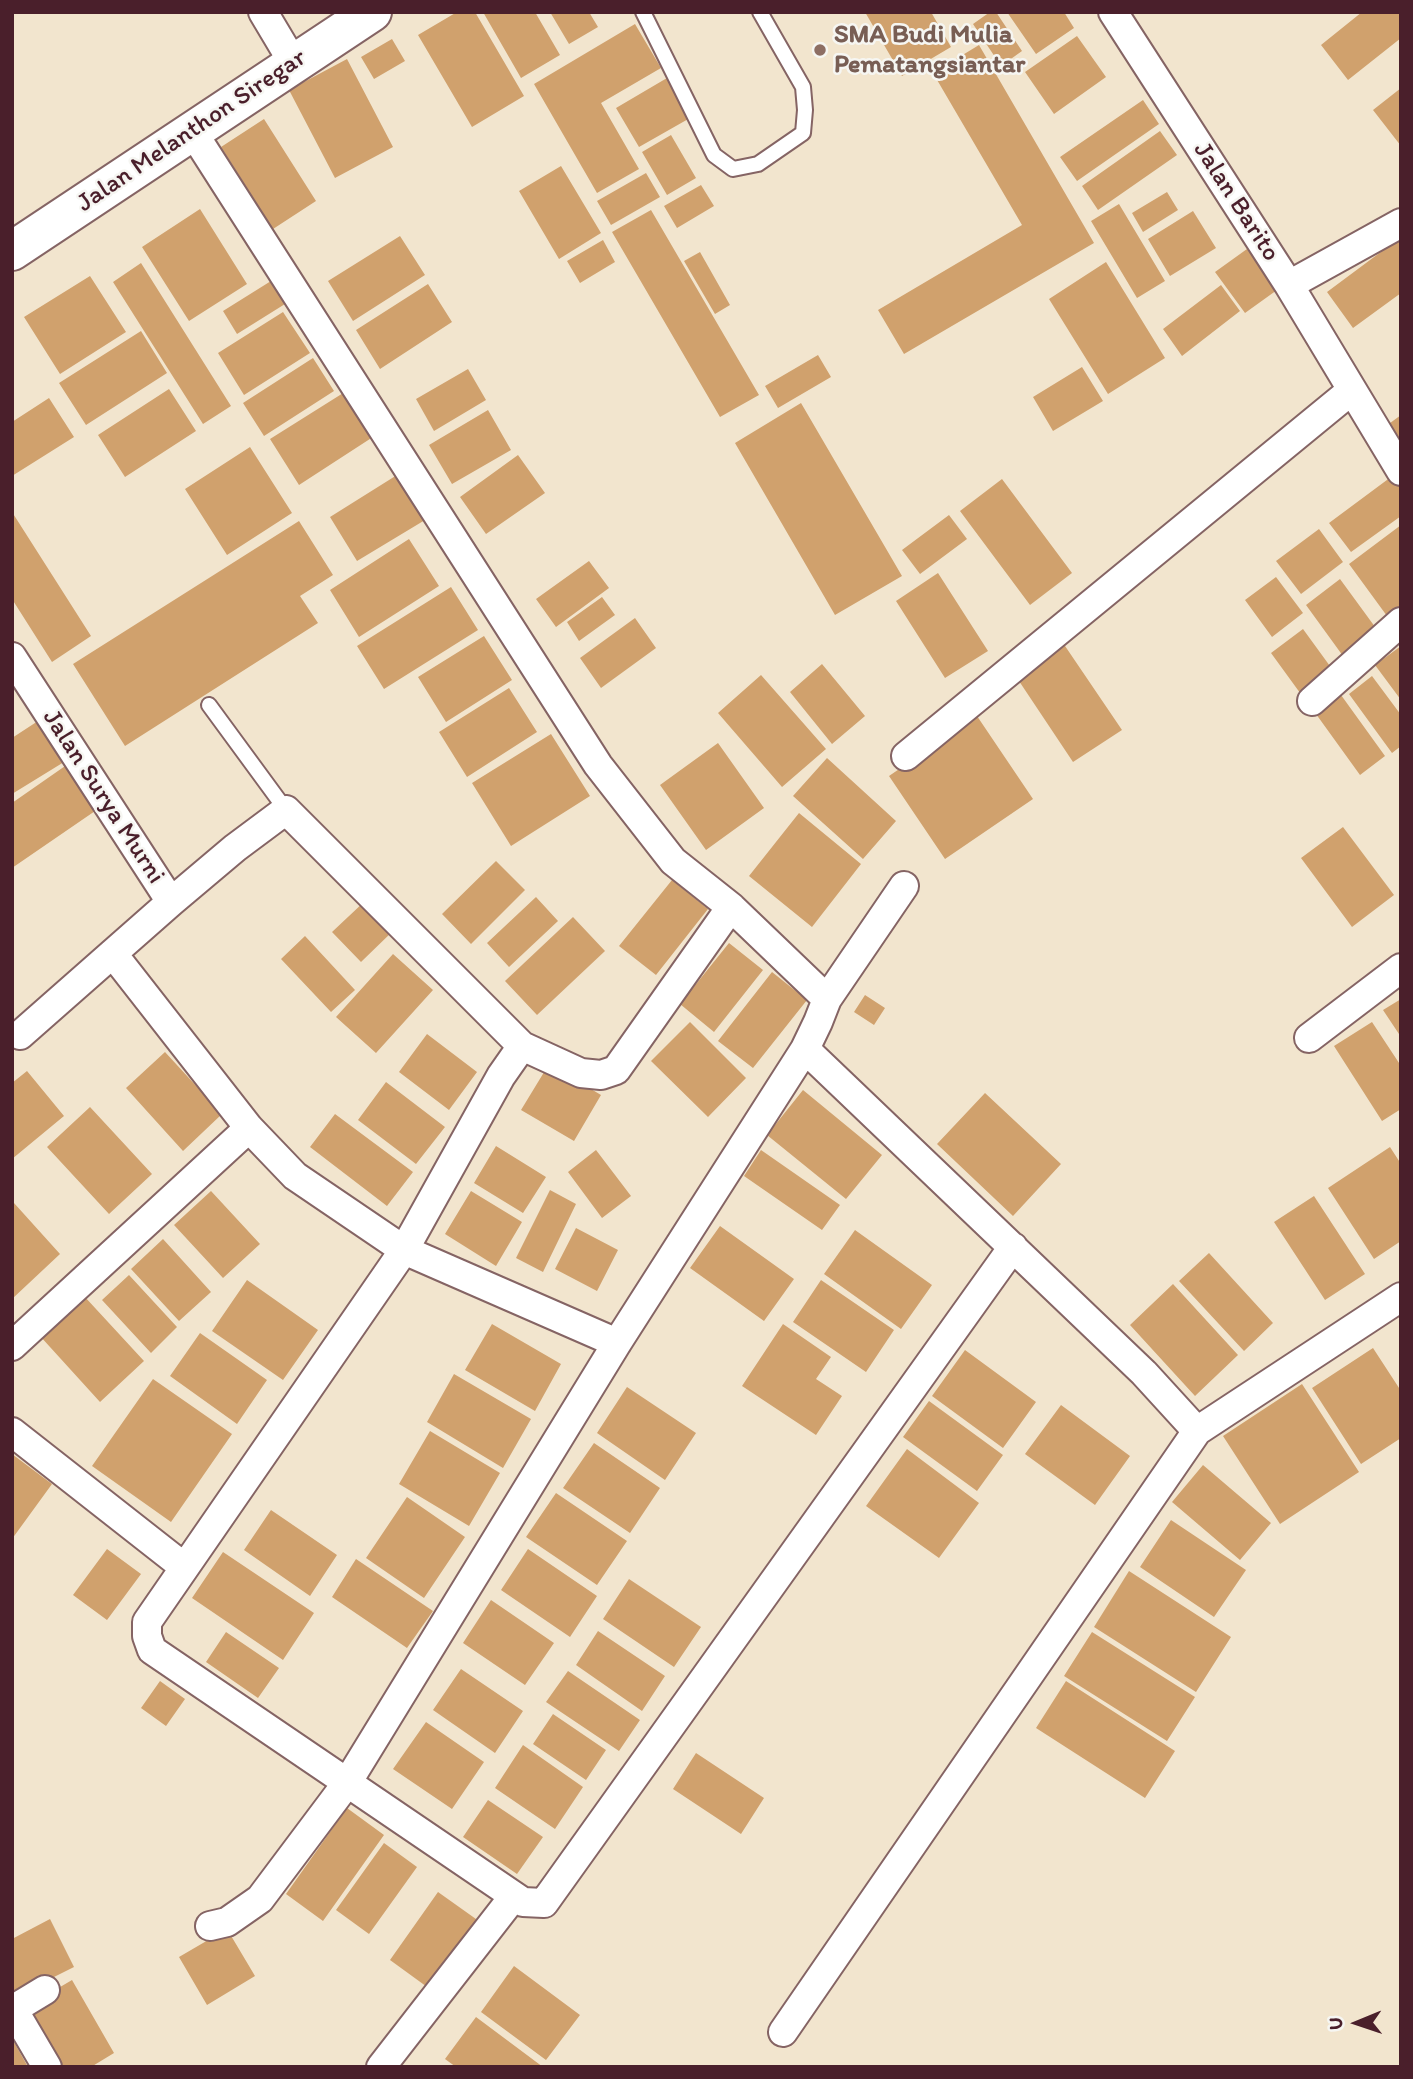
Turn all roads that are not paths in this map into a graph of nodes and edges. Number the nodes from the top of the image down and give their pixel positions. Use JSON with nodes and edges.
{"nodes":[{"id":1,"x":263,"y":12,"type":"edge"},
{"id":2,"x":372,"y":12,"type":"edge"},
{"id":3,"x":643,"y":12,"type":"edge"},
{"id":4,"x":760,"y":12,"type":"edge"},
{"id":5,"x":1113,"y":12,"type":"edge"},
{"id":6,"x":294,"y":64,"type":"junction"},
{"id":7,"x":192,"y":131,"type":"junction"},
{"id":8,"x":1401,"y":223,"type":"edge"},
{"id":9,"x":12,"y":251,"type":"edge"},
{"id":10,"x":1289,"y":285,"type":"junction"},
{"id":11,"x":1352,"y":390,"type":"junction"},
{"id":12,"x":1401,"y":471,"type":"edge"},
{"id":13,"x":1401,"y":622,"type":"edge"},
{"id":14,"x":12,"y":657,"type":"edge"},
{"id":15,"x":1312,"y":701,"type":"dead end"},
{"id":16,"x":209,"y":705,"type":"dead end"},
{"id":17,"x":906,"y":755,"type":"dead end"},
{"id":18,"x":286,"y":810,"type":"junction"},
{"id":19,"x":904,"y":886,"type":"dead end"},
{"id":20,"x":171,"y":902,"type":"junction"},
{"id":21,"x":731,"y":907,"type":"junction"},
{"id":22,"x":113,"y":954,"type":"junction"},
{"id":23,"x":1401,"y":968,"type":"edge"},
{"id":24,"x":827,"y":999,"type":"junction"},
{"id":25,"x":20,"y":1035,"type":"dead end"},
{"id":26,"x":1310,"y":1038,"type":"dead end"},
{"id":27,"x":522,"y":1046,"type":"junction"},
{"id":28,"x":805,"y":1049,"type":"junction"},
{"id":29,"x":249,"y":1128,"type":"junction"},
{"id":30,"x":1013,"y":1247,"type":"junction"},
{"id":31,"x":404,"y":1250,"type":"junction"},
{"id":32,"x":1401,"y":1297,"type":"edge"},
{"id":33,"x":617,"y":1343,"type":"junction"},
{"id":34,"x":12,"y":1346,"type":"edge"},
{"id":35,"x":1197,"y":1431,"type":"junction"},
{"id":36,"x":12,"y":1432,"type":"edge"},
{"id":37,"x":184,"y":1567,"type":"junction"},
{"id":38,"x":347,"y":1783,"type":"junction"},
{"id":39,"x":513,"y":1896,"type":"junction"},
{"id":40,"x":210,"y":1926,"type":"dead end"},
{"id":41,"x":45,"y":1990,"type":"dead end"},
{"id":42,"x":13,"y":2009,"type":"edge"},
{"id":43,"x":783,"y":2032,"type":"dead end"},
{"id":44,"x":47,"y":2067,"type":"edge"},
{"id":45,"x":381,"y":2067,"type":"edge"}],
"edges":[{"from":1,"to":6,"type":"street"},
{"from":2,"to":6,"type":"main road","name":"Jalan Melanthon Siregar"},
{"from":3,"to":4,"type":"lane"},
{"from":5,"to":10,"type":"street","name":"Jalan Barito"},
{"from":6,"to":7,"type":"main road","name":"Jalan Melanthon Siregar"},
{"from":7,"to":9,"type":"main road","name":"Jalan Melanthon Siregar"},
{"from":7,"to":21,"type":"street"},
{"from":8,"to":10,"type":"street","name":"Jalan Barito"},
{"from":10,"to":11,"type":"street"},
{"from":11,"to":12,"type":"street"},
{"from":11,"to":17,"type":"street"},
{"from":13,"to":15,"type":"street"},
{"from":14,"to":20,"type":"street","name":"Jalan Surya Murni"},
{"from":16,"to":18,"type":"lane"},
{"from":18,"to":20,"type":"street"},
{"from":18,"to":27,"type":"street"},
{"from":19,"to":24,"type":"street"},
{"from":20,"to":22,"type":"street"},
{"from":21,"to":24,"type":"street"},
{"from":21,"to":27,"type":"street"},
{"from":22,"to":25,"type":"street"},
{"from":22,"to":29,"type":"street"},
{"from":23,"to":26,"type":"street"},
{"from":24,"to":28,"type":"street"},
{"from":27,"to":31,"type":"street"},
{"from":28,"to":30,"type":"street"},
{"from":28,"to":33,"type":"street"},
{"from":29,"to":31,"type":"street"},
{"from":29,"to":34,"type":"street"},
{"from":30,"to":35,"type":"street"},
{"from":30,"to":39,"type":"street"},
{"from":31,"to":33,"type":"street"},
{"from":31,"to":37,"type":"street"},
{"from":32,"to":35,"type":"street"},
{"from":33,"to":38,"type":"street"},
{"from":35,"to":43,"type":"street"},
{"from":36,"to":37,"type":"street"},
{"from":37,"to":38,"type":"street"},
{"from":38,"to":39,"type":"street"},
{"from":38,"to":40,"type":"street"},
{"from":39,"to":45,"type":"street"},
{"from":41,"to":42,"type":"street"},
{"from":42,"to":44,"type":"street"}]}
